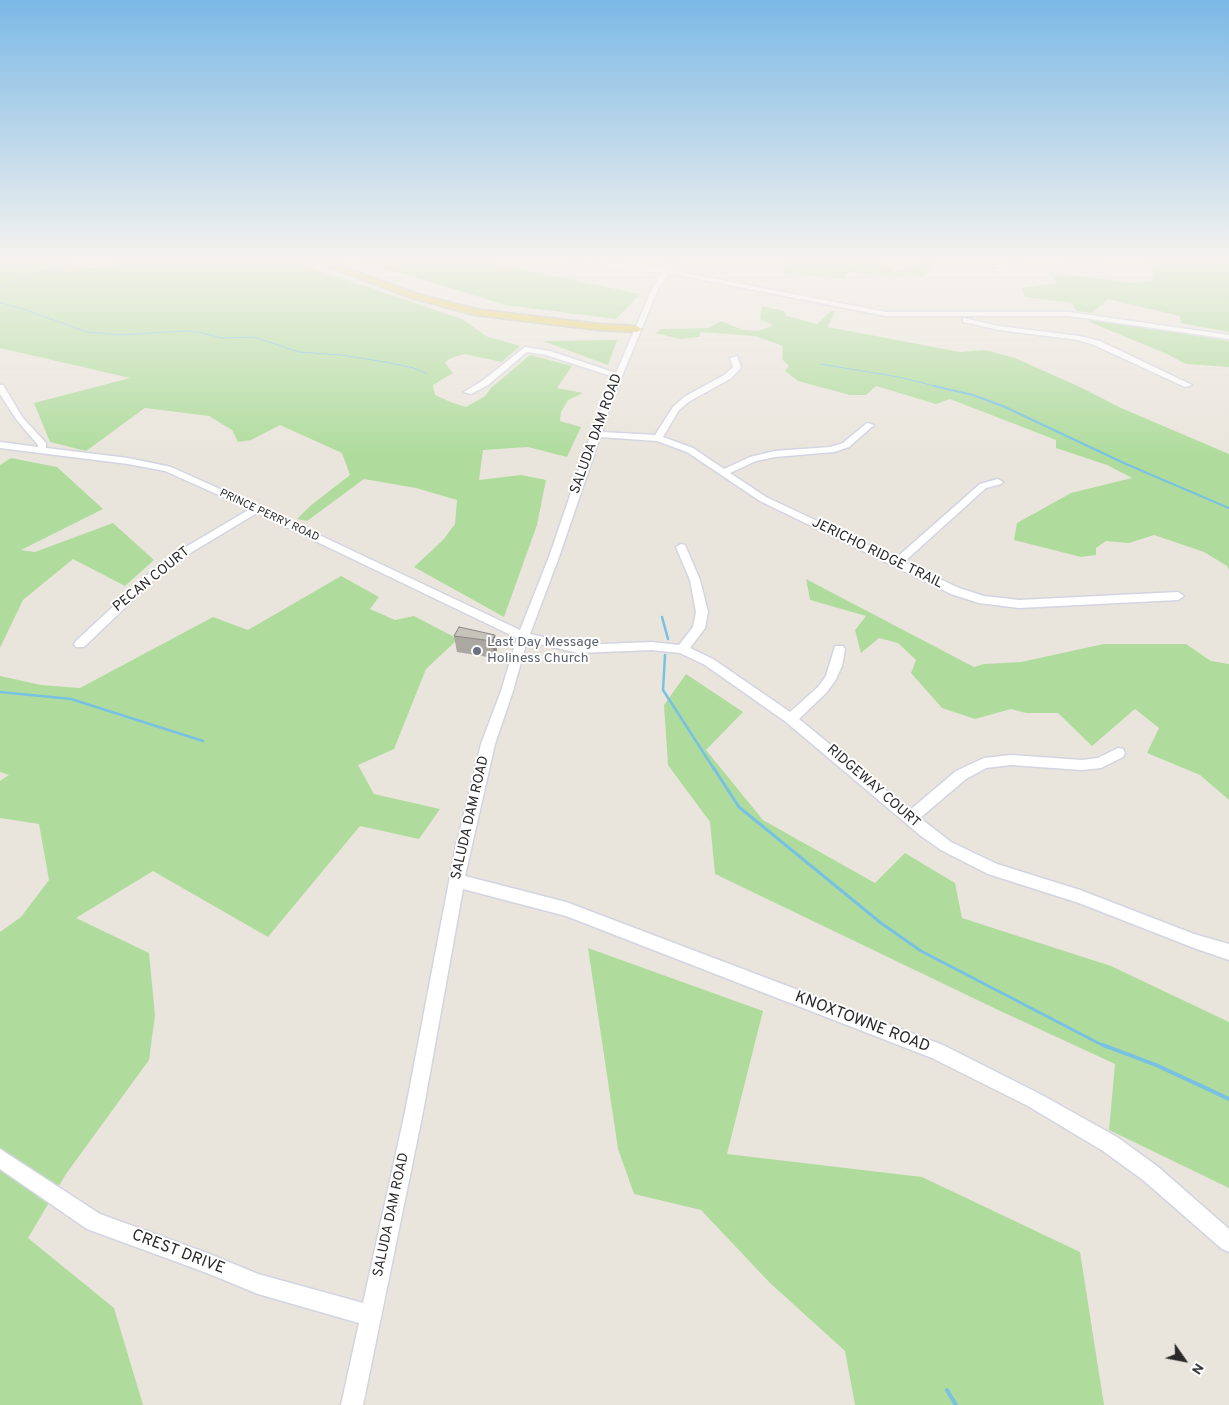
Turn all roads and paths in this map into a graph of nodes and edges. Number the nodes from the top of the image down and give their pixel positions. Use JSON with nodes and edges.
{"nodes":[{"id":1,"x":559,"y":323,"type":"edge"},
{"id":2,"x":640,"y":323,"type":"edge"},
{"id":3,"x":975,"y":323,"type":"edge"},
{"id":4,"x":1129,"y":323,"type":"edge"},
{"id":5,"x":637,"y":329,"type":"junction"},
{"id":6,"x":1229,"y":337,"type":"edge"},
{"id":7,"x":734,"y":358,"type":"dead end"},
{"id":8,"x":618,"y":376,"type":"junction"},
{"id":9,"x":1188,"y":385,"type":"dead end"},
{"id":10,"x":0,"y":387,"type":"edge"},
{"id":11,"x":468,"y":392,"type":"dead end"},
{"id":12,"x":870,"y":425,"type":"dead end"},
{"id":13,"x":596,"y":434,"type":"junction"},
{"id":14,"x":658,"y":438,"type":"junction"},
{"id":15,"x":0,"y":445,"type":"edge"},
{"id":16,"x":41,"y":451,"type":"junction"},
{"id":17,"x":725,"y":472,"type":"junction"},
{"id":18,"x":998,"y":482,"type":"dead end"},
{"id":19,"x":257,"y":509,"type":"junction"},
{"id":20,"x":681,"y":547,"type":"dead end"},
{"id":21,"x":898,"y":563,"type":"junction"},
{"id":22,"x":1178,"y":596,"type":"dead end"},
{"id":23,"x":523,"y":636,"type":"junction"},
{"id":24,"x":80,"y":644,"type":"dead end"},
{"id":25,"x":839,"y":648,"type":"dead end"},
{"id":26,"x":682,"y":649,"type":"junction"},
{"id":27,"x":791,"y":719,"type":"junction"},
{"id":28,"x":1118,"y":753,"type":"dead end"},
{"id":29,"x":910,"y":818,"type":"junction"},
{"id":30,"x":456,"y":880,"type":"junction"},
{"id":31,"x":1229,"y":952,"type":"edge"},
{"id":32,"x":0,"y":1158,"type":"edge"},
{"id":33,"x":1229,"y":1242,"type":"edge"},
{"id":34,"x":370,"y":1316,"type":"junction"},
{"id":35,"x":352,"y":1405,"type":"edge"}],
"edges":[{"from":1,"to":5,"type":"main road"},
{"from":2,"to":5,"type":"street","name":"SALUDA DAM ROAD"},
{"from":3,"to":9,"type":"street"},
{"from":4,"to":6,"type":"street"},
{"from":5,"to":8,"type":"street","name":"SALUDA DAM ROAD"},
{"from":7,"to":14,"type":"street"},
{"from":8,"to":11,"type":"street"},
{"from":8,"to":13,"type":"street","name":"SALUDA DAM ROAD"},
{"from":10,"to":16,"type":"street"},
{"from":12,"to":17,"type":"street"},
{"from":13,"to":14,"type":"street","name":"JERICHO RIDGE TRAIL"},
{"from":13,"to":23,"type":"street","name":"SALUDA DAM ROAD"},
{"from":14,"to":17,"type":"street","name":"JERICHO RIDGE TRAIL"},
{"from":15,"to":16,"type":"street","name":"PRINCE PERRY ROAD"},
{"from":16,"to":19,"type":"street","name":"PRINCE PERRY ROAD"},
{"from":17,"to":21,"type":"street","name":"JERICHO RIDGE TRAIL"},
{"from":18,"to":21,"type":"street"},
{"from":19,"to":23,"type":"street","name":"PRINCE PERRY ROAD"},
{"from":19,"to":24,"type":"street","name":"PECAN COURT"},
{"from":20,"to":26,"type":"street"},
{"from":21,"to":22,"type":"street","name":"JERICHO RIDGE TRAIL"},
{"from":23,"to":26,"type":"street","name":"RIDGEWAY COURT"},
{"from":23,"to":30,"type":"street","name":"SALUDA DAM ROAD"},
{"from":25,"to":27,"type":"street"},
{"from":26,"to":27,"type":"street","name":"RIDGEWAY COURT"},
{"from":27,"to":29,"type":"street","name":"RIDGEWAY COURT"},
{"from":28,"to":29,"type":"street"},
{"from":29,"to":31,"type":"street","name":"RIDGEWAY COURT"},
{"from":30,"to":33,"type":"street","name":"KNOXTOWNE ROAD"},
{"from":30,"to":34,"type":"street","name":"SALUDA DAM ROAD"},
{"from":32,"to":34,"type":"street","name":"CREST DRIVE"},
{"from":34,"to":35,"type":"street","name":"SALUDA DAM ROAD"}]}
